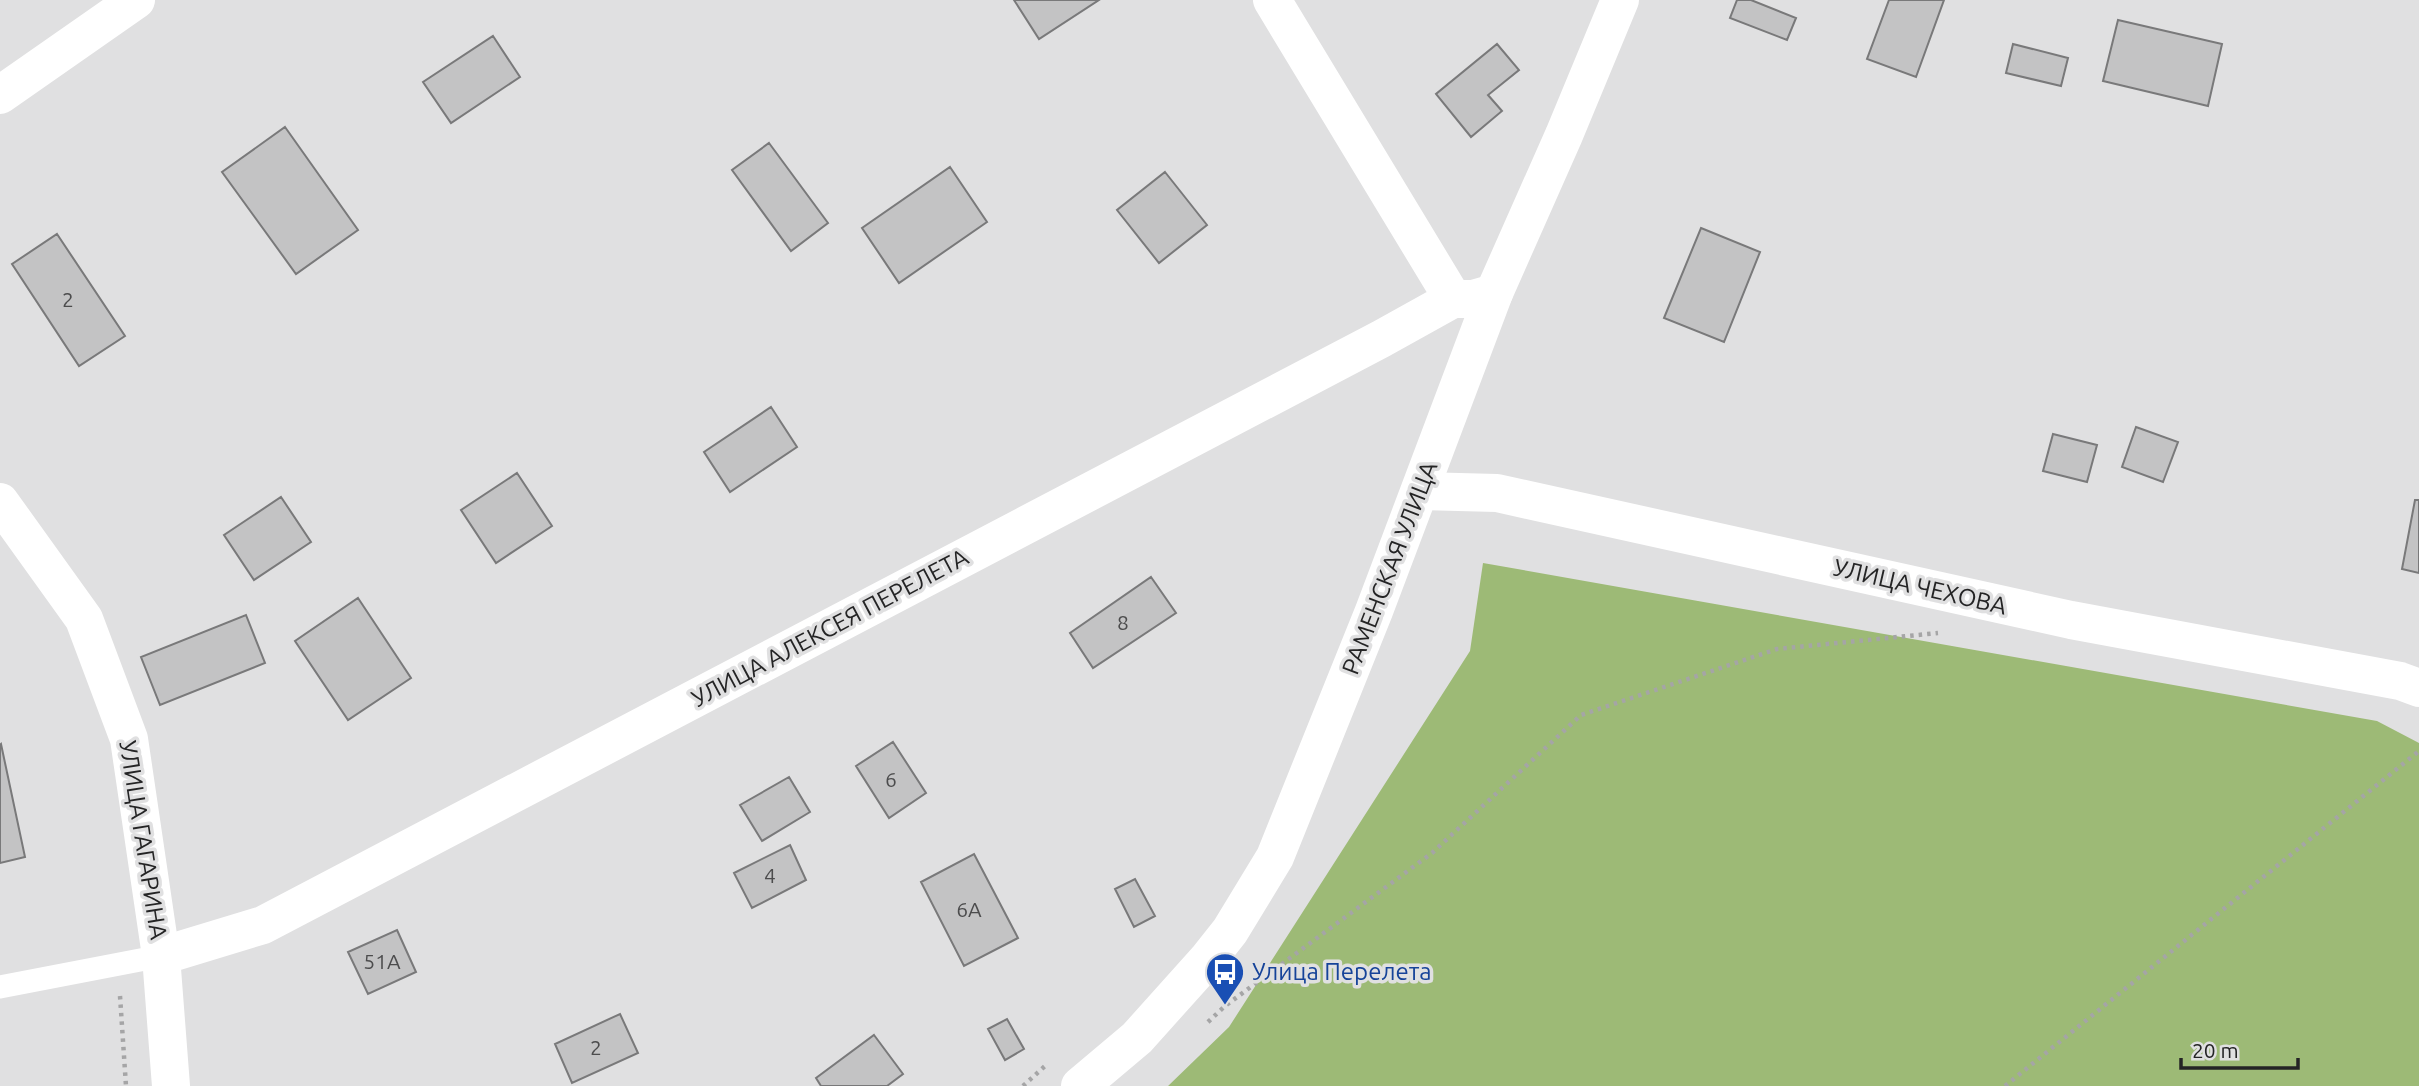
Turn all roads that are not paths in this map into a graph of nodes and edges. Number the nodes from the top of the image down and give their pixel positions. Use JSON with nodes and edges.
{"nodes":[{"id":1,"x":136,"y":0,"type":"edge"},
{"id":2,"x":1272,"y":0,"type":"edge"},
{"id":3,"x":1620,"y":0,"type":"edge"},
{"id":4,"x":0,"y":95,"type":"edge"},
{"id":5,"x":1494,"y":293,"type":"junction"},
{"id":6,"x":1453,"y":299,"type":"junction"},
{"id":7,"x":1420,"y":491,"type":"junction"},
{"id":8,"x":0,"y":502,"type":"edge"},
{"id":9,"x":2419,"y":688,"type":"edge"},
{"id":10,"x":161,"y":956,"type":"junction"},
{"id":11,"x":0,"y":987,"type":"edge"},
{"id":12,"x":171,"y":1086,"type":"edge"},
{"id":13,"x":1080,"y":1086,"type":"edge"}],
"edges":[{"from":1,"to":4,"type":"street"},
{"from":2,"to":6,"type":"street"},
{"from":3,"to":5,"type":"street","name":"РАМЕНСКАЯ УЛИЦА"},
{"from":5,"to":6,"type":"street","name":"УЛИЦА АЛЕКСЕЯ ПЕРЕЛЕТА"},
{"from":5,"to":7,"type":"street","name":"РАМЕНСКАЯ УЛИЦА"},
{"from":6,"to":10,"type":"street","name":"УЛИЦА АЛЕКСЕЯ ПЕРЕЛЕТА"},
{"from":7,"to":9,"type":"street","name":"УЛИЦА ЧЕХОВА"},
{"from":7,"to":13,"type":"street","name":"РАМЕНСКАЯ УЛИЦА"},
{"from":8,"to":10,"type":"street","name":"УЛИЦА ГАГАРИНА"},
{"from":10,"to":11,"type":"lane"},
{"from":10,"to":12,"type":"street","name":"УЛИЦА ГАГАРИНА"}]}
